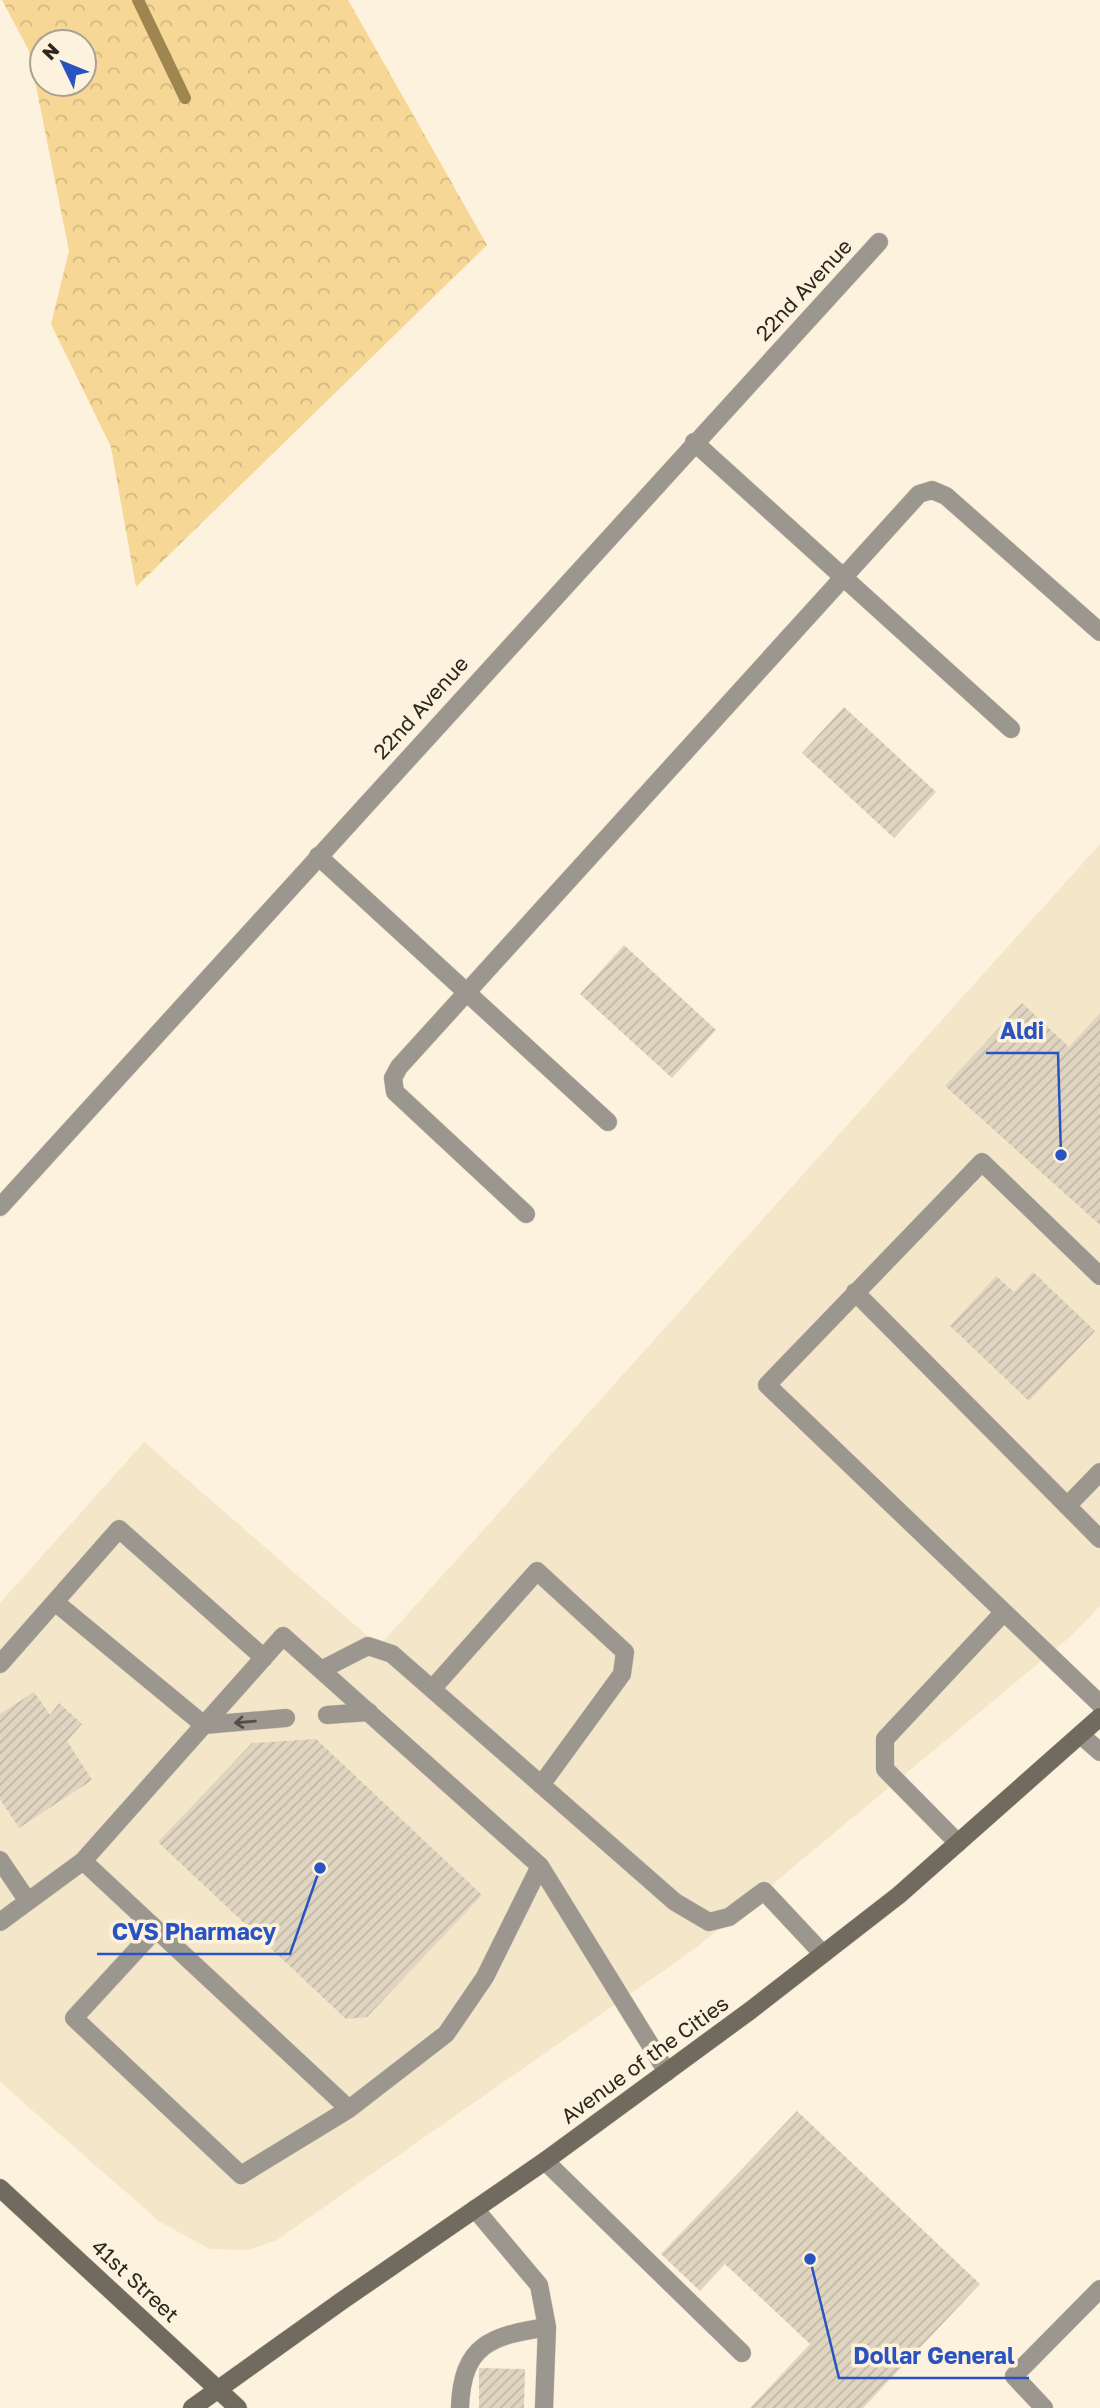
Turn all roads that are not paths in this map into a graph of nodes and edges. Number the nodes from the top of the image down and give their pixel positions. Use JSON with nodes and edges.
{"nodes":[{"id":1,"x":879,"y":242,"type":"dead end"},
{"id":2,"x":694,"y":442,"type":"junction"},
{"id":3,"x":844,"y":578,"type":"junction"},
{"id":4,"x":1100,"y":632,"type":"edge"},
{"id":5,"x":1011,"y":729,"type":"dead end"},
{"id":6,"x":318,"y":856,"type":"junction"},
{"id":7,"x":468,"y":993,"type":"junction"},
{"id":8,"x":608,"y":1122,"type":"dead end"},
{"id":9,"x":0,"y":1207,"type":"edge"},
{"id":10,"x":526,"y":1213,"type":"dead end"},
{"id":11,"x":1100,"y":1276,"type":"edge"},
{"id":12,"x":855,"y":1292,"type":"junction"},
{"id":13,"x":1100,"y":1472,"type":"edge"},
{"id":14,"x":1067,"y":1506,"type":"junction"},
{"id":15,"x":1100,"y":1539,"type":"edge"},
{"id":16,"x":55,"y":1602,"type":"junction"},
{"id":17,"x":1004,"y":1612,"type":"junction"},
{"id":18,"x":264,"y":1658,"type":"junction"},
{"id":19,"x":0,"y":1664,"type":"edge"},
{"id":20,"x":321,"y":1670,"type":"junction"},
{"id":21,"x":432,"y":1689,"type":"junction"},
{"id":22,"x":1100,"y":1704,"type":"edge"},
{"id":23,"x":369,"y":1712,"type":"junction"},
{"id":24,"x":327,"y":1715,"type":"dead end"},
{"id":25,"x":1100,"y":1717,"type":"edge"},
{"id":26,"x":286,"y":1718,"type":"dead end"},
{"id":27,"x":204,"y":1725,"type":"junction"},
{"id":28,"x":1082,"y":1735,"type":"junction"},
{"id":29,"x":1100,"y":1752,"type":"edge"},
{"id":30,"x":541,"y":1785,"type":"junction"},
{"id":31,"x":958,"y":1843,"type":"junction"},
{"id":32,"x":0,"y":1860,"type":"edge"},
{"id":33,"x":83,"y":1861,"type":"junction"},
{"id":34,"x":540,"y":1866,"type":"junction"},
{"id":35,"x":27,"y":1900,"type":"junction"},
{"id":36,"x":0,"y":1922,"type":"edge"},
{"id":37,"x":156,"y":1929,"type":"junction"},
{"id":38,"x":822,"y":1954,"type":"junction"},
{"id":39,"x":667,"y":2072,"type":"junction"},
{"id":40,"x":349,"y":2109,"type":"junction"},
{"id":41,"x":545,"y":2161,"type":"junction"},
{"id":42,"x":0,"y":2188,"type":"edge"},
{"id":43,"x":475,"y":2209,"type":"junction"},
{"id":44,"x":1100,"y":2289,"type":"edge"},
{"id":45,"x":547,"y":2327,"type":"junction"},
{"id":46,"x":742,"y":2353,"type":"dead end"},
{"id":47,"x":219,"y":2390,"type":"junction"},
{"id":48,"x":192,"y":2408,"type":"edge"},
{"id":49,"x":238,"y":2408,"type":"edge"},
{"id":50,"x":460,"y":2408,"type":"edge"},
{"id":51,"x":544,"y":2408,"type":"edge"},
{"id":52,"x":1044,"y":2408,"type":"edge"}],
"edges":[{"from":1,"to":2,"type":"street","name":"22nd Avenue"},
{"from":2,"to":3,"type":"street"},
{"from":2,"to":6,"type":"street","name":"22nd Avenue"},
{"from":3,"to":4,"type":"street"},
{"from":3,"to":5,"type":"street"},
{"from":3,"to":7,"type":"street"},
{"from":6,"to":7,"type":"street"},
{"from":6,"to":9,"type":"street","name":"22nd Avenue"},
{"from":7,"to":8,"type":"street"},
{"from":7,"to":10,"type":"street"},
{"from":11,"to":12,"type":"street"},
{"from":12,"to":14,"type":"street"},
{"from":12,"to":17,"type":"street"},
{"from":13,"to":14,"type":"street"},
{"from":14,"to":15,"type":"street"},
{"from":16,"to":18,"type":"street"},
{"from":16,"to":19,"type":"street"},
{"from":16,"to":27,"type":"street"},
{"from":17,"to":22,"type":"street"},
{"from":17,"to":31,"type":"street"},
{"from":18,"to":20,"type":"street"},
{"from":18,"to":27,"type":"street"},
{"from":20,"to":21,"type":"street"},
{"from":20,"to":23,"type":"street"},
{"from":21,"to":30,"type":"street"},
{"from":21,"to":30,"type":"street"},
{"from":23,"to":24,"type":"street"},
{"from":23,"to":34,"type":"street"},
{"from":25,"to":28,"type":"main road","name":"Avenue of the Cities"},
{"from":26,"to":27,"type":"street","one_way":true},
{"from":27,"to":33,"type":"street"},
{"from":28,"to":29,"type":"street"},
{"from":28,"to":31,"type":"main road","name":"Avenue of the Cities"},
{"from":30,"to":38,"type":"street"},
{"from":31,"to":38,"type":"main road","name":"Avenue of the Cities"},
{"from":32,"to":35,"type":"street"},
{"from":33,"to":35,"type":"street"},
{"from":33,"to":37,"type":"street"},
{"from":34,"to":39,"type":"street"},
{"from":34,"to":40,"type":"street"},
{"from":35,"to":36,"type":"street"},
{"from":37,"to":40,"type":"street"},
{"from":37,"to":40,"type":"street"},
{"from":38,"to":39,"type":"main road","name":"Avenue of the Cities"},
{"from":39,"to":41,"type":"main road","name":"Avenue of the Cities"},
{"from":41,"to":43,"type":"main road","name":"Avenue of the Cities"},
{"from":41,"to":46,"type":"street"},
{"from":42,"to":47,"type":"main road","name":"41st Street"},
{"from":43,"to":45,"type":"street"},
{"from":43,"to":47,"type":"main road","name":"Avenue of the Cities"},
{"from":44,"to":52,"type":"street"},
{"from":45,"to":50,"type":"street"},
{"from":45,"to":51,"type":"street"},
{"from":47,"to":48,"type":"main road","name":"Avenue of the Cities"},
{"from":47,"to":49,"type":"main road","name":"41st Street"}]}
